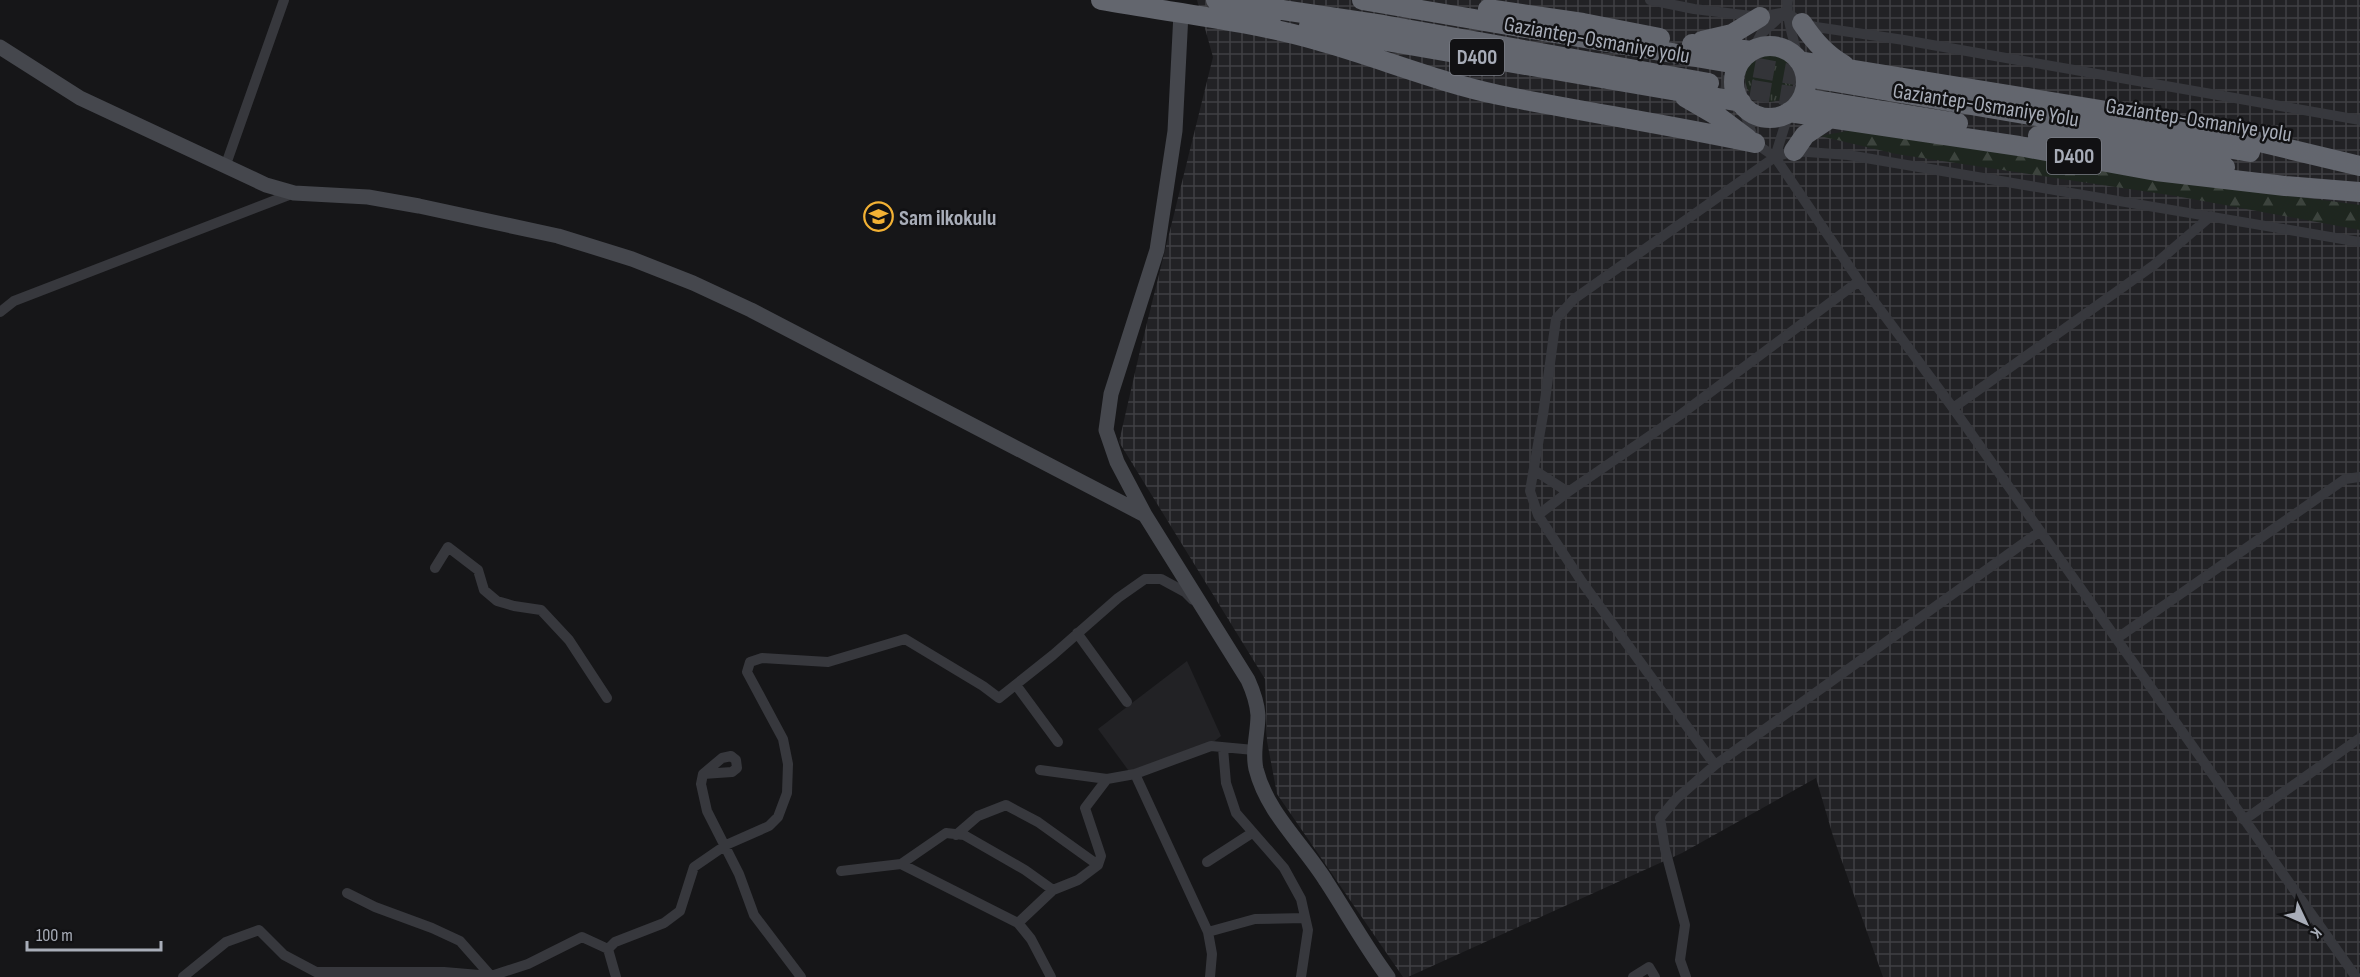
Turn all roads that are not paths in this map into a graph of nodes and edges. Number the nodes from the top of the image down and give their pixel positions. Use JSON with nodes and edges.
{"nodes":[{"id":1,"x":284,"y":0,"type":"edge"},
{"id":2,"x":1101,"y":0,"type":"edge"},
{"id":3,"x":1215,"y":0,"type":"edge"},
{"id":4,"x":1362,"y":0,"type":"edge"},
{"id":5,"x":1432,"y":0,"type":"edge"},
{"id":6,"x":1650,"y":0,"type":"edge"},
{"id":7,"x":1788,"y":0,"type":"edge"},
{"id":8,"x":1786,"y":12,"type":"junction"},
{"id":9,"x":1180,"y":13,"type":"junction"},
{"id":10,"x":1760,"y":17,"type":"junction"},
{"id":11,"x":1802,"y":23,"type":"junction"},
{"id":12,"x":1687,"y":44,"type":"junction"},
{"id":13,"x":0,"y":46,"type":"edge"},
{"id":14,"x":1752,"y":51,"type":"junction"},
{"id":15,"x":1799,"y":61,"type":"junction"},
{"id":16,"x":1725,"y":62,"type":"tunnel mouth"},
{"id":17,"x":1849,"y":68,"type":"junction"},
{"id":18,"x":1818,"y":79,"type":"tunnel mouth"},
{"id":19,"x":1721,"y":85,"type":"tunnel mouth"},
{"id":20,"x":1671,"y":91,"type":"junction"},
{"id":21,"x":1816,"y":100,"type":"tunnel mouth"},
{"id":22,"x":1741,"y":102,"type":"junction"},
{"id":23,"x":1789,"y":112,"type":"junction"},
{"id":24,"x":1832,"y":117,"type":"junction"},
{"id":25,"x":2360,"y":120,"type":"edge"},
{"id":26,"x":1755,"y":143,"type":"junction"},
{"id":27,"x":1794,"y":151,"type":"junction"},
{"id":28,"x":1774,"y":156,"type":"junction"},
{"id":29,"x":2360,"y":166,"type":"edge"},
{"id":30,"x":225,"y":167,"type":"junction"},
{"id":31,"x":2360,"y":192,"type":"edge"},
{"id":32,"x":294,"y":193,"type":"junction"},
{"id":33,"x":2211,"y":216,"type":"junction"},
{"id":34,"x":2360,"y":242,"type":"edge"},
{"id":35,"x":1859,"y":281,"type":"junction"},
{"id":36,"x":0,"y":312,"type":"edge"},
{"id":37,"x":1953,"y":408,"type":"junction"},
{"id":38,"x":1534,"y":470,"type":"junction"},
{"id":39,"x":2360,"y":477,"type":"edge"},
{"id":40,"x":1568,"y":492,"type":"junction"},
{"id":41,"x":1145,"y":515,"type":"junction"},
{"id":42,"x":1538,"y":515,"type":"junction"},
{"id":43,"x":2039,"y":532,"type":"junction"},
{"id":44,"x":435,"y":568,"type":"dead end"},
{"id":45,"x":1208,"y":615,"type":"junction"},
{"id":46,"x":1077,"y":633,"type":"junction"},
{"id":47,"x":2116,"y":639,"type":"junction"},
{"id":48,"x":1016,"y":685,"type":"junction"},
{"id":49,"x":607,"y":698,"type":"dead end"},
{"id":50,"x":1127,"y":702,"type":"dead end"},
{"id":51,"x":2360,"y":738,"type":"edge"},
{"id":52,"x":1058,"y":742,"type":"dead end"},
{"id":53,"x":1223,"y":748,"type":"junction"},
{"id":54,"x":1254,"y":750,"type":"junction"},
{"id":55,"x":1715,"y":765,"type":"junction"},
{"id":56,"x":1040,"y":770,"type":"dead end"},
{"id":57,"x":703,"y":774,"type":"dead end"},
{"id":58,"x":1135,"y":774,"type":"junction"},
{"id":59,"x":1107,"y":779,"type":"junction"},
{"id":60,"x":2244,"y":820,"type":"junction"},
{"id":61,"x":1252,"y":833,"type":"junction"},
{"id":62,"x":957,"y":835,"type":"junction"},
{"id":63,"x":726,"y":845,"type":"junction"},
{"id":64,"x":1207,"y":862,"type":"dead end"},
{"id":65,"x":901,"y":864,"type":"junction"},
{"id":66,"x":1098,"y":865,"type":"junction"},
{"id":67,"x":842,"y":871,"type":"dead end"},
{"id":68,"x":1053,"y":890,"type":"junction"},
{"id":69,"x":347,"y":892,"type":"dead end"},
{"id":70,"x":1305,"y":918,"type":"junction"},
{"id":71,"x":1018,"y":923,"type":"junction"},
{"id":72,"x":1208,"y":932,"type":"junction"},
{"id":73,"x":608,"y":949,"type":"junction"},
{"id":74,"x":491,"y":976,"type":"edge"},
{"id":75,"x":1684,"y":976,"type":"edge"},
{"id":76,"x":183,"y":977,"type":"edge"},
{"id":77,"x":616,"y":977,"type":"edge"},
{"id":78,"x":801,"y":977,"type":"edge"},
{"id":79,"x":1051,"y":977,"type":"edge"},
{"id":80,"x":1210,"y":977,"type":"edge"},
{"id":81,"x":1301,"y":977,"type":"edge"},
{"id":82,"x":1388,"y":977,"type":"edge"},
{"id":83,"x":1633,"y":977,"type":"edge"},
{"id":84,"x":1655,"y":977,"type":"edge"},
{"id":85,"x":2356,"y":977,"type":"edge"}],
"edges":[{"from":1,"to":30,"type":"street"},
{"from":2,"to":9,"type":"highway"},
{"from":3,"to":19,"type":"highway","name":"Gaziantep-Osmaniye yolu","number":"D400"},
{"from":3,"to":20,"type":"highway","number":"D400"},
{"from":4,"to":16,"type":"highway","name":"Gaziantep-Osmaniye yolu","number":"D400"},
{"from":5,"to":12,"type":"highway","number":"D400"},
{"from":6,"to":10,"type":"street"},
{"from":7,"to":8,"type":"street"},
{"from":8,"to":10,"type":"street"},
{"from":8,"to":11,"type":"street"},
{"from":8,"to":14,"type":"street"},
{"from":8,"to":15,"type":"street"},
{"from":9,"to":26,"type":"highway"},
{"from":9,"to":41,"type":"street"},
{"from":10,"to":12,"type":"highway","number":"D400"},
{"from":11,"to":17,"type":"highway","number":"D400"},
{"from":11,"to":25,"type":"street"},
{"from":12,"to":14,"type":"highway","number":"D400"},
{"from":13,"to":30,"type":"street"},
{"from":14,"to":15,"type":"highway","number":"D400"},
{"from":14,"to":22,"type":"highway"},
{"from":15,"to":17,"type":"highway","number":"D400"},
{"from":15,"to":23,"type":"highway"},
{"from":17,"to":29,"type":"highway","number":"D400"},
{"from":18,"to":29,"type":"highway","name":"Gaziantep-Osmaniye yolu"},
{"from":20,"to":22,"type":"highway","number":"D400"},
{"from":20,"to":26,"type":"highway","number":"D400"},
{"from":21,"to":31,"type":"highway","name":"Gaziantep-Osmaniye Yolu"},
{"from":22,"to":23,"type":"highway","number":"D400"},
{"from":22,"to":26,"type":"street"},
{"from":23,"to":24,"type":"highway","number":"D400"},
{"from":23,"to":28,"type":"street"},
{"from":24,"to":27,"type":"highway"},
{"from":24,"to":31,"type":"highway","number":"D400"},
{"from":26,"to":28,"type":"street"},
{"from":27,"to":28,"type":"street"},
{"from":27,"to":33,"type":"street"},
{"from":28,"to":35,"type":"street"},
{"from":28,"to":38,"type":"street"},
{"from":30,"to":32,"type":"street"},
{"from":32,"to":36,"type":"street"},
{"from":32,"to":41,"type":"street"},
{"from":33,"to":34,"type":"street"},
{"from":33,"to":37,"type":"street"},
{"from":35,"to":37,"type":"street"},
{"from":35,"to":40,"type":"street"},
{"from":37,"to":43,"type":"street"},
{"from":38,"to":40,"type":"street"},
{"from":38,"to":42,"type":"street"},
{"from":39,"to":47,"type":"street"},
{"from":40,"to":42,"type":"street"},
{"from":41,"to":45,"type":"street"},
{"from":42,"to":55,"type":"street"},
{"from":43,"to":47,"type":"street"},
{"from":43,"to":55,"type":"street"},
{"from":44,"to":49,"type":"street"},
{"from":45,"to":46,"type":"street"},
{"from":45,"to":54,"type":"street"},
{"from":46,"to":48,"type":"street"},
{"from":46,"to":50,"type":"street"},
{"from":47,"to":60,"type":"street"},
{"from":48,"to":52,"type":"street"},
{"from":48,"to":63,"type":"street"},
{"from":51,"to":60,"type":"street"},
{"from":53,"to":54,"type":"street"},
{"from":53,"to":58,"type":"street"},
{"from":53,"to":61,"type":"street"},
{"from":54,"to":82,"type":"street"},
{"from":55,"to":75,"type":"street"},
{"from":56,"to":59,"type":"street"},
{"from":57,"to":63,"type":"street"},
{"from":58,"to":59,"type":"street"},
{"from":58,"to":72,"type":"street"},
{"from":59,"to":66,"type":"street"},
{"from":60,"to":85,"type":"street"},
{"from":61,"to":64,"type":"street"},
{"from":61,"to":70,"type":"street"},
{"from":62,"to":65,"type":"street"},
{"from":62,"to":66,"type":"street"},
{"from":62,"to":68,"type":"street"},
{"from":63,"to":73,"type":"street"},
{"from":63,"to":78,"type":"street"},
{"from":65,"to":67,"type":"street"},
{"from":65,"to":71,"type":"street"},
{"from":66,"to":68,"type":"street"},
{"from":68,"to":71,"type":"street"},
{"from":69,"to":74,"type":"street"},
{"from":70,"to":72,"type":"street"},
{"from":70,"to":81,"type":"street"},
{"from":71,"to":79,"type":"street"},
{"from":72,"to":80,"type":"street"},
{"from":73,"to":74,"type":"street"},
{"from":73,"to":77,"type":"street"},
{"from":74,"to":76,"type":"street"},
{"from":83,"to":84,"type":"street"}]}
